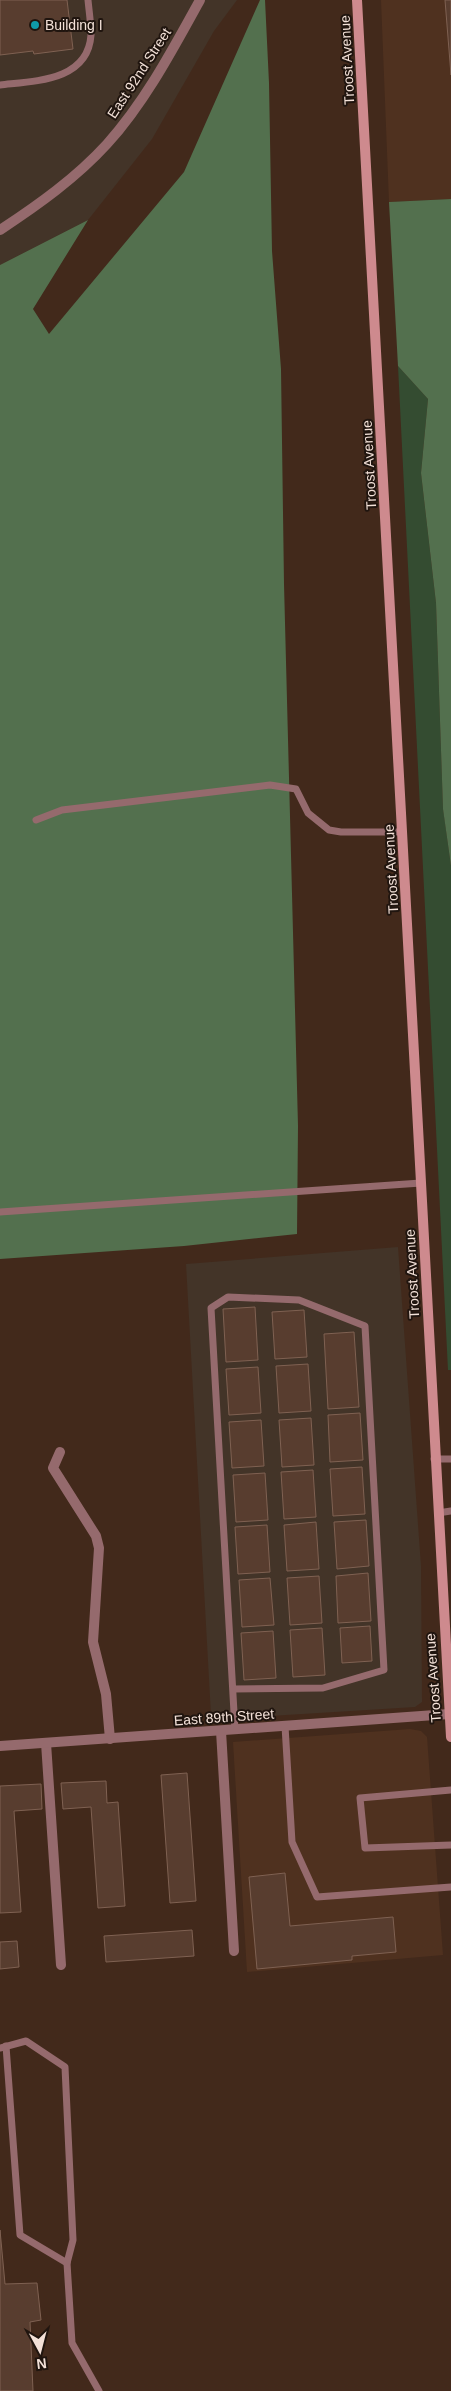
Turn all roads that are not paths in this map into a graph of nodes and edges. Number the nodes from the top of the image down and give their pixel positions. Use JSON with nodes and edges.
{"nodes":[{"id":1,"x":88,"y":0,"type":"edge"},
{"id":2,"x":200,"y":0,"type":"edge"},
{"id":3,"x":357,"y":0,"type":"edge"},
{"id":4,"x":0,"y":85,"type":"edge"},
{"id":5,"x":0,"y":230,"type":"edge"},
{"id":6,"x":36,"y":820,"type":"dead end"},
{"id":7,"x":403,"y":832,"type":"junction"},
{"id":8,"x":421,"y":1183,"type":"junction"},
{"id":9,"x":0,"y":1212,"type":"edge"},
{"id":10,"x":60,"y":1452,"type":"dead end"},
{"id":11,"x":434,"y":1459,"type":"junction"},
{"id":12,"x":451,"y":1459,"type":"edge"},
{"id":13,"x":451,"y":1511,"type":"edge"},
{"id":14,"x":438,"y":1513,"type":"junction"},
{"id":15,"x":446,"y":1592,"type":"edge"},
{"id":16,"x":449,"y":1661,"type":"edge"},
{"id":17,"x":232,"y":1689,"type":"junction"},
{"id":18,"x":450,"y":1714,"type":"junction"},
{"id":19,"x":285,"y":1726,"type":"junction"},
{"id":20,"x":235,"y":1730,"type":"junction"},
{"id":21,"x":221,"y":1731,"type":"junction"},
{"id":22,"x":451,"y":1737,"type":"edge"},
{"id":23,"x":110,"y":1739,"type":"junction"},
{"id":24,"x":46,"y":1743,"type":"junction"},
{"id":25,"x":0,"y":1746,"type":"edge"},
{"id":26,"x":451,"y":1790,"type":"edge"},
{"id":27,"x":451,"y":1845,"type":"edge"},
{"id":28,"x":451,"y":1887,"type":"edge"},
{"id":29,"x":234,"y":1951,"type":"dead end"},
{"id":30,"x":61,"y":1965,"type":"dead end"},
{"id":31,"x":3,"y":2047,"type":"edge"},
{"id":32,"x":66,"y":2263,"type":"junction"},
{"id":33,"x":99,"y":2391,"type":"edge"}],
"edges":[{"from":1,"to":4,"type":"lane"},
{"from":2,"to":5,"type":"street","name":"East 92nd Street"},
{"from":3,"to":7,"type":"main road","name":"Troost Avenue"},
{"from":6,"to":7,"type":"lane"},
{"from":7,"to":8,"type":"main road","name":"Troost Avenue"},
{"from":8,"to":9,"type":"lane"},
{"from":8,"to":11,"type":"main road","name":"Troost Avenue"},
{"from":10,"to":23,"type":"street"},
{"from":11,"to":12,"type":"lane"},
{"from":11,"to":14,"type":"main road","name":"Troost Avenue"},
{"from":13,"to":14,"type":"lane"},
{"from":14,"to":15,"type":"main road","name":"Troost Avenue"},
{"from":15,"to":16,"type":"main road","name":"Troost Avenue"},
{"from":16,"to":18,"type":"main road","name":"Troost Avenue"},
{"from":17,"to":17,"type":"lane"},
{"from":17,"to":20,"type":"lane"},
{"from":18,"to":19,"type":"street","name":"East 89th Street"},
{"from":18,"to":22,"type":"main road","name":"Troost Avenue"},
{"from":19,"to":20,"type":"street","name":"East 89th Street"},
{"from":19,"to":28,"type":"lane"},
{"from":20,"to":21,"type":"street","name":"East 89th Street"},
{"from":21,"to":23,"type":"street","name":"East 89th Street"},
{"from":21,"to":29,"type":"street"},
{"from":23,"to":24,"type":"street","name":"East 89th Street"},
{"from":24,"to":25,"type":"street","name":"East 89th Street"},
{"from":24,"to":30,"type":"street"},
{"from":26,"to":27,"type":"lane"},
{"from":31,"to":32,"type":"lane"},
{"from":31,"to":32,"type":"lane"},
{"from":32,"to":33,"type":"lane"}]}
